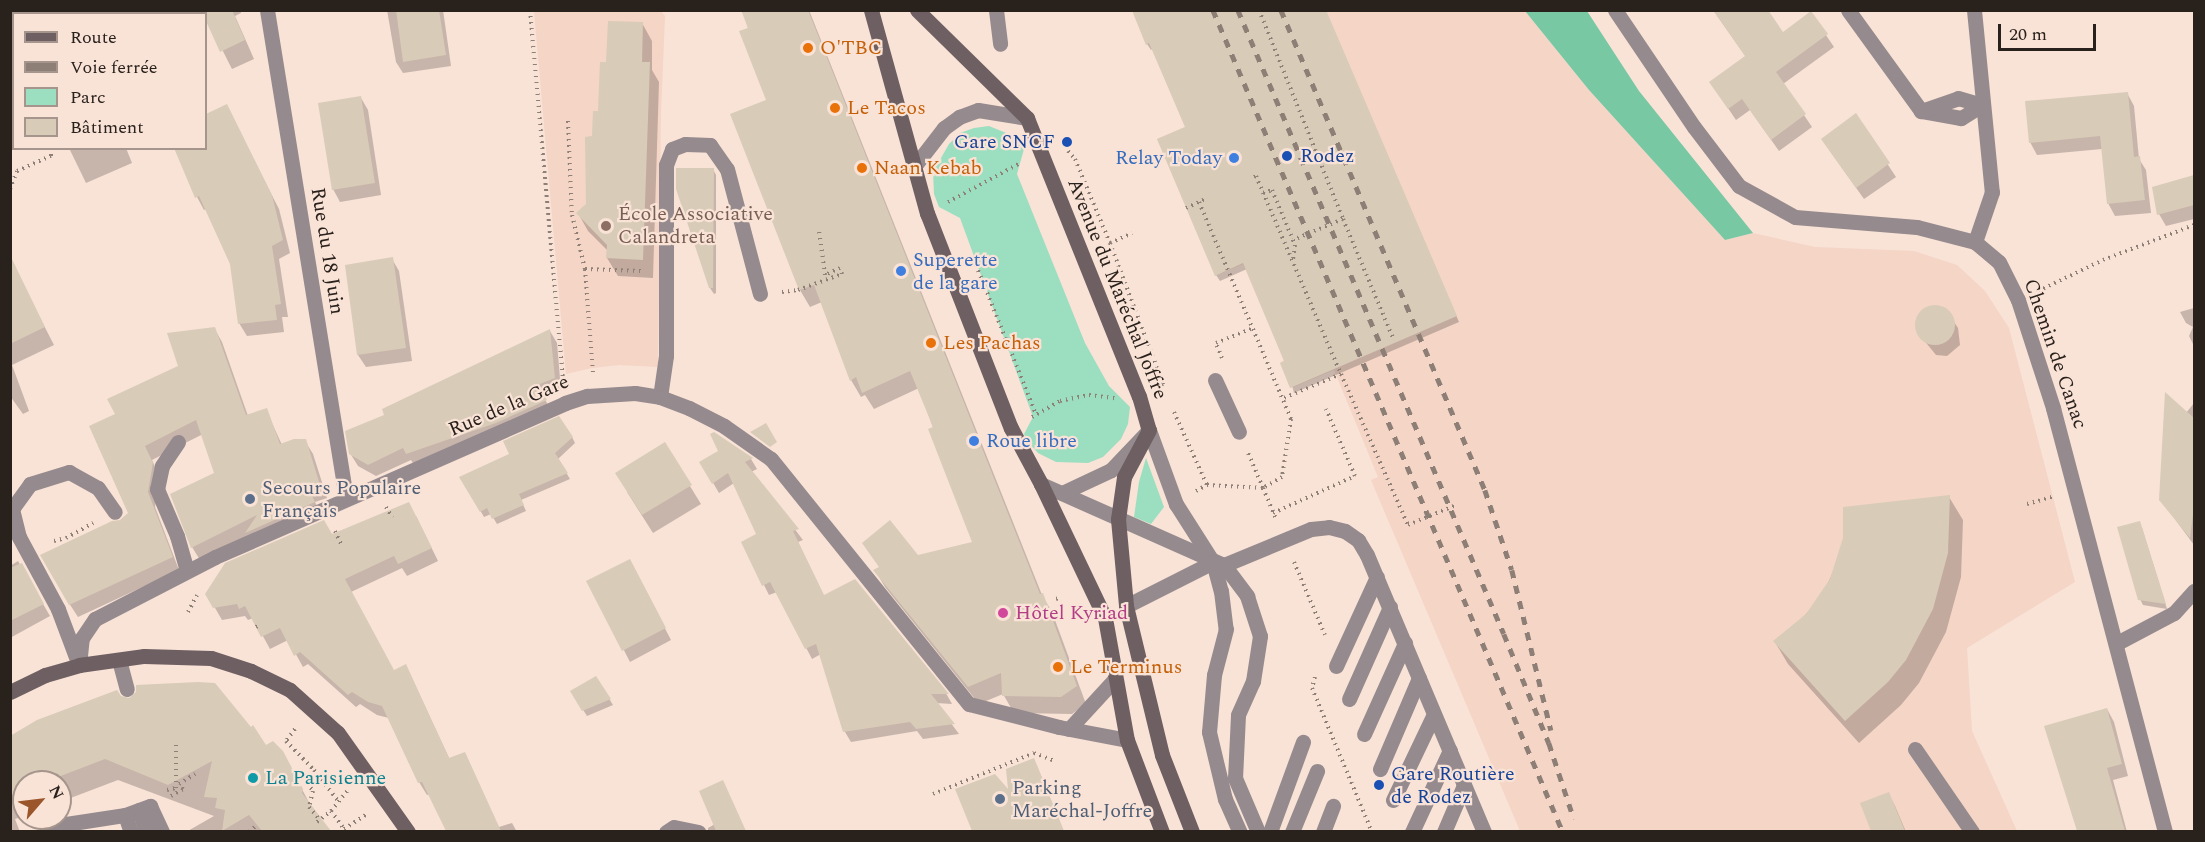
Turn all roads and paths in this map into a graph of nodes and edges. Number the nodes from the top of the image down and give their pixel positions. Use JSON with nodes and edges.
{"nodes":[{"id":1,"x":267,"y":10,"type":"edge"},
{"id":2,"x":530,"y":10,"type":"edge"},
{"id":3,"x":871,"y":10,"type":"edge"},
{"id":4,"x":917,"y":10,"type":"edge"},
{"id":5,"x":996,"y":10,"type":"edge"},
{"id":6,"x":1259,"y":10,"type":"edge"},
{"id":7,"x":1615,"y":10,"type":"edge"},
{"id":8,"x":1848,"y":10,"type":"edge"},
{"id":9,"x":1974,"y":10,"type":"edge"},
{"id":10,"x":1000,"y":44,"type":"dead end"},
{"id":11,"x":1982,"y":105,"type":"junction"},
{"id":12,"x":1027,"y":118,"type":"junction"},
{"id":13,"x":568,"y":121,"type":"dead end"},
{"id":14,"x":1036,"y":141,"type":"junction"},
{"id":15,"x":51,"y":150,"type":"edge"},
{"id":16,"x":913,"y":168,"type":"junction"},
{"id":17,"x":1254,"y":177,"type":"dead end"},
{"id":18,"x":10,"y":189,"type":"edge"},
{"id":19,"x":1263,"y":193,"type":"junction"},
{"id":20,"x":1208,"y":198,"type":"dead end"},
{"id":21,"x":951,"y":201,"type":"junction"},
{"id":22,"x":1199,"y":202,"type":"junction"},
{"id":23,"x":1186,"y":208,"type":"dead end"},
{"id":24,"x":955,"y":211,"type":"dead end"},
{"id":25,"x":927,"y":213,"type":"junction"},
{"id":26,"x":1342,"y":219,"type":"junction"},
{"id":27,"x":2194,"y":225,"type":"edge"},
{"id":28,"x":819,"y":230,"type":"dead end"},
{"id":29,"x":1132,"y":233,"type":"dead end"},
{"id":30,"x":1293,"y":240,"type":"junction"},
{"id":31,"x":1975,"y":242,"type":"junction"},
{"id":32,"x":1110,"y":243,"type":"junction"},
{"id":33,"x":972,"y":254,"type":"dead end"},
{"id":34,"x":1292,"y":261,"type":"junction"},
{"id":35,"x":585,"y":269,"type":"junction"},
{"id":36,"x":650,"y":272,"type":"dead end"},
{"id":37,"x":798,"y":290,"type":"dead end"},
{"id":38,"x":760,"y":294,"type":"dead end"},
{"id":39,"x":2018,"y":300,"type":"junction"},
{"id":40,"x":1253,"y":328,"type":"junction"},
{"id":41,"x":1393,"y":338,"type":"dead end"},
{"id":42,"x":1225,"y":340,"type":"dead end"},
{"id":43,"x":1341,"y":374,"type":"junction"},
{"id":44,"x":1215,"y":380,"type":"dead end"},
{"id":45,"x":595,"y":395,"type":"junction"},
{"id":46,"x":1138,"y":396,"type":"junction"},
{"id":47,"x":660,"y":397,"type":"junction"},
{"id":48,"x":1284,"y":398,"type":"junction"},
{"id":49,"x":565,"y":403,"type":"junction"},
{"id":50,"x":1326,"y":409,"type":"dead end"},
{"id":51,"x":1174,"y":412,"type":"dead end"},
{"id":52,"x":1036,"y":415,"type":"junction"},
{"id":53,"x":1011,"y":429,"type":"junction"},
{"id":54,"x":1149,"y":430,"type":"junction"},
{"id":55,"x":1239,"y":432,"type":"joint"},
{"id":56,"x":178,"y":442,"type":"dead end"},
{"id":57,"x":1041,"y":484,"type":"junction"},
{"id":58,"x":1207,"y":485,"type":"junction"},
{"id":59,"x":1263,"y":488,"type":"junction"},
{"id":60,"x":1062,"y":493,"type":"junction"},
{"id":61,"x":1187,"y":496,"type":"dead end"},
{"id":62,"x":346,"y":498,"type":"junction"},
{"id":63,"x":1456,"y":505,"type":"dead end"},
{"id":64,"x":114,"y":512,"type":"dead end"},
{"id":65,"x":389,"y":512,"type":"dead end"},
{"id":66,"x":1273,"y":513,"type":"junction"},
{"id":67,"x":392,"y":517,"type":"dead end"},
{"id":68,"x":1118,"y":519,"type":"junction"},
{"id":69,"x":98,"y":520,"type":"dead end"},
{"id":70,"x":1277,"y":521,"type":"dead end"},
{"id":71,"x":335,"y":533,"type":"dead end"},
{"id":72,"x":54,"y":541,"type":"dead end"},
{"id":73,"x":341,"y":544,"type":"dead end"},
{"id":74,"x":1219,"y":564,"type":"junction"},
{"id":75,"x":187,"y":571,"type":"junction"},
{"id":76,"x":1377,"y":577,"type":"junction"},
{"id":77,"x":2194,"y":591,"type":"edge"},
{"id":78,"x":198,"y":595,"type":"dead end"},
{"id":79,"x":1126,"y":606,"type":"junction"},
{"id":80,"x":1390,"y":607,"type":"junction"},
{"id":81,"x":188,"y":612,"type":"dead end"},
{"id":82,"x":1405,"y":643,"type":"junction"},
{"id":83,"x":2117,"y":643,"type":"junction"},
{"id":84,"x":119,"y":660,"type":"junction"},
{"id":85,"x":79,"y":665,"type":"junction"},
{"id":86,"x":1336,"y":666,"type":"dead end"},
{"id":87,"x":1419,"y":678,"type":"junction"},
{"id":88,"x":1115,"y":679,"type":"junction"},
{"id":89,"x":126,"y":689,"type":"dead end"},
{"id":90,"x":10,"y":692,"type":"edge"},
{"id":91,"x":1349,"y":699,"type":"dead end"},
{"id":92,"x":1434,"y":714,"type":"junction"},
{"id":93,"x":295,"y":729,"type":"dead end"},
{"id":94,"x":1069,"y":729,"type":"junction"},
{"id":95,"x":1364,"y":734,"type":"dead end"},
{"id":96,"x":1127,"y":740,"type":"junction"},
{"id":97,"x":1303,"y":742,"type":"dead end"},
{"id":98,"x":176,"y":744,"type":"dead end"},
{"id":99,"x":1915,"y":749,"type":"dead end"},
{"id":100,"x":1450,"y":750,"type":"junction"},
{"id":101,"x":1055,"y":760,"type":"dead end"},
{"id":102,"x":1380,"y":769,"type":"dead end"},
{"id":103,"x":1317,"y":771,"type":"dead end"},
{"id":104,"x":195,"y":774,"type":"dead end"},
{"id":105,"x":308,"y":783,"type":"dead end"},
{"id":106,"x":1464,"y":785,"type":"junction"},
{"id":107,"x":170,"y":789,"type":"dead end"},
{"id":108,"x":350,"y":789,"type":"dead end"},
{"id":109,"x":933,"y":794,"type":"dead end"},
{"id":110,"x":173,"y":796,"type":"dead end"},
{"id":111,"x":338,"y":801,"type":"junction"},
{"id":112,"x":1393,"y":801,"type":"dead end"},
{"id":113,"x":1333,"y":806,"type":"dead end"},
{"id":114,"x":331,"y":810,"type":"junction"},
{"id":115,"x":132,"y":812,"type":"junction"},
{"id":116,"x":368,"y":814,"type":"dead end"},
{"id":117,"x":257,"y":825,"type":"dead end"},
{"id":118,"x":1479,"y":828,"type":"edge"},
{"id":119,"x":46,"y":831,"type":"edge"},
{"id":120,"x":131,"y":831,"type":"edge"},
{"id":121,"x":146,"y":831,"type":"edge"},
{"id":122,"x":162,"y":831,"type":"edge"},
{"id":123,"x":249,"y":831,"type":"edge"},
{"id":124,"x":408,"y":831,"type":"edge"},
{"id":125,"x":666,"y":831,"type":"edge"},
{"id":126,"x":698,"y":831,"type":"edge"},
{"id":127,"x":1162,"y":831,"type":"edge"},
{"id":128,"x":1192,"y":831,"type":"edge"},
{"id":129,"x":1240,"y":831,"type":"edge"},
{"id":130,"x":1258,"y":831,"type":"edge"},
{"id":131,"x":1270,"y":831,"type":"edge"},
{"id":132,"x":1292,"y":831,"type":"edge"},
{"id":133,"x":1323,"y":831,"type":"edge"},
{"id":134,"x":1412,"y":831,"type":"edge"},
{"id":135,"x":1444,"y":831,"type":"edge"},
{"id":136,"x":1972,"y":831,"type":"edge"},
{"id":137,"x":2165,"y":831,"type":"edge"}],
"edges":[{"from":1,"to":62,"type":"street","name":"Rue du 18 Juin"},
{"from":2,"to":49,"type":"path"},
{"from":3,"to":16,"type":"main road"},
{"from":4,"to":12,"type":"main road","name":"Avenue du Maréchal Joffre"},
{"from":5,"to":10,"type":"street"},
{"from":6,"to":26,"type":"path"},
{"from":7,"to":31,"type":"street","name":"Chemin de Canac"},
{"from":8,"to":11,"type":"street"},
{"from":9,"to":11,"type":"street"},
{"from":11,"to":31,"type":"street"},
{"from":12,"to":14,"type":"main road","name":"Avenue du Maréchal Joffre"},
{"from":12,"to":16,"type":"street"},
{"from":13,"to":35,"type":"path"},
{"from":14,"to":21,"type":"path"},
{"from":14,"to":32,"type":"path"},
{"from":14,"to":46,"type":"main road","name":"Avenue du Maréchal Joffre"},
{"from":15,"to":18,"type":"path"},
{"from":16,"to":25,"type":"main road"},
{"from":17,"to":19,"type":"path"},
{"from":19,"to":30,"type":"path"},
{"from":19,"to":34,"type":"path"},
{"from":20,"to":22,"type":"path"},
{"from":21,"to":24,"type":"path"},
{"from":21,"to":25,"type":"path"},
{"from":22,"to":23,"type":"path"},
{"from":22,"to":40,"type":"path"},
{"from":25,"to":53,"type":"main road"},
{"from":26,"to":30,"type":"path"},
{"from":26,"to":41,"type":"path"},
{"from":27,"to":39,"type":"path"},
{"from":28,"to":37,"type":"path"},
{"from":29,"to":32,"type":"path"},
{"from":30,"to":34,"type":"path"},
{"from":31,"to":39,"type":"street","name":"Chemin de Canac"},
{"from":32,"to":46,"type":"path"},
{"from":33,"to":52,"type":"path"},
{"from":34,"to":43,"type":"path"},
{"from":35,"to":36,"type":"path"},
{"from":35,"to":45,"type":"path"},
{"from":38,"to":47,"type":"street"},
{"from":39,"to":83,"type":"street","name":"Chemin de Canac"},
{"from":40,"to":42,"type":"path"},
{"from":40,"to":48,"type":"path"},
{"from":43,"to":48,"type":"path"},
{"from":43,"to":63,"type":"path"},
{"from":44,"to":55,"type":"street"},
{"from":45,"to":47,"type":"street","name":"Rue de la Gare"},
{"from":45,"to":49,"type":"street","name":"Rue de la Gare"},
{"from":46,"to":52,"type":"path"},
{"from":46,"to":54,"type":"main road","name":"Avenue du Maréchal Joffre"},
{"from":47,"to":94,"type":"street","name":"Rue de la Gare"},
{"from":48,"to":59,"type":"path"},
{"from":49,"to":62,"type":"street","name":"Rue de la Gare"},
{"from":50,"to":66,"type":"path"},
{"from":51,"to":58,"type":"path"},
{"from":52,"to":53,"type":"path"},
{"from":53,"to":57,"type":"main road"},
{"from":54,"to":60,"type":"street"},
{"from":54,"to":68,"type":"main road","name":"Avenue du Maréchal Joffre"},
{"from":54,"to":74,"type":"street"},
{"from":55,"to":59,"type":"path"},
{"from":56,"to":75,"type":"street"},
{"from":57,"to":60,"type":"street"},
{"from":57,"to":88,"type":"main road"},
{"from":58,"to":59,"type":"path"},
{"from":58,"to":61,"type":"path"},
{"from":59,"to":66,"type":"path"},
{"from":60,"to":68,"type":"street"},
{"from":62,"to":75,"type":"street","name":"Rue de la Gare"},
{"from":64,"to":85,"type":"street"},
{"from":65,"to":67,"type":"path"},
{"from":66,"to":70,"type":"path"},
{"from":68,"to":74,"type":"street"},
{"from":68,"to":79,"type":"main road","name":"Avenue du Maréchal Joffre"},
{"from":69,"to":72,"type":"path"},
{"from":71,"to":73,"type":"path"},
{"from":74,"to":76,"type":"street"},
{"from":74,"to":79,"type":"street"},
{"from":74,"to":129,"type":"street"},
{"from":74,"to":130,"type":"street"},
{"from":75,"to":85,"type":"street","name":"Rue de la Gare"},
{"from":76,"to":80,"type":"street"},
{"from":76,"to":86,"type":"street"},
{"from":77,"to":83,"type":"street"},
{"from":78,"to":81,"type":"path"},
{"from":79,"to":128,"type":"main road","name":"Avenue du Maréchal Joffre"},
{"from":80,"to":82,"type":"street"},
{"from":80,"to":91,"type":"street"},
{"from":82,"to":87,"type":"street"},
{"from":82,"to":95,"type":"street"},
{"from":83,"to":137,"type":"street","name":"Chemin de Canac"},
{"from":84,"to":85,"type":"main road"},
{"from":84,"to":89,"type":"street"},
{"from":84,"to":124,"type":"main road"},
{"from":85,"to":90,"type":"main road"},
{"from":87,"to":92,"type":"street"},
{"from":87,"to":102,"type":"street"},
{"from":88,"to":94,"type":"street"},
{"from":88,"to":96,"type":"main road"},
{"from":92,"to":100,"type":"street"},
{"from":92,"to":112,"type":"street"},
{"from":93,"to":111,"type":"path"},
{"from":94,"to":96,"type":"street","name":"Rue de la Gare"},
{"from":96,"to":127,"type":"main road"},
{"from":97,"to":131,"type":"street"},
{"from":98,"to":107,"type":"path"},
{"from":99,"to":136,"type":"street"},
{"from":100,"to":106,"type":"street"},
{"from":100,"to":134,"type":"street"},
{"from":101,"to":109,"type":"path"},
{"from":103,"to":132,"type":"street"},
{"from":104,"to":110,"type":"path"},
{"from":105,"to":114,"type":"path"},
{"from":106,"to":118,"type":"street"},
{"from":106,"to":135,"type":"street"},
{"from":108,"to":111,"type":"path"},
{"from":111,"to":114,"type":"path"},
{"from":113,"to":133,"type":"street"},
{"from":114,"to":116,"type":"path"},
{"from":115,"to":119,"type":"street"},
{"from":115,"to":120,"type":"street"},
{"from":115,"to":121,"type":"street"},
{"from":115,"to":122,"type":"street"},
{"from":117,"to":123,"type":"path"},
{"from":125,"to":126,"type":"street"}]}
